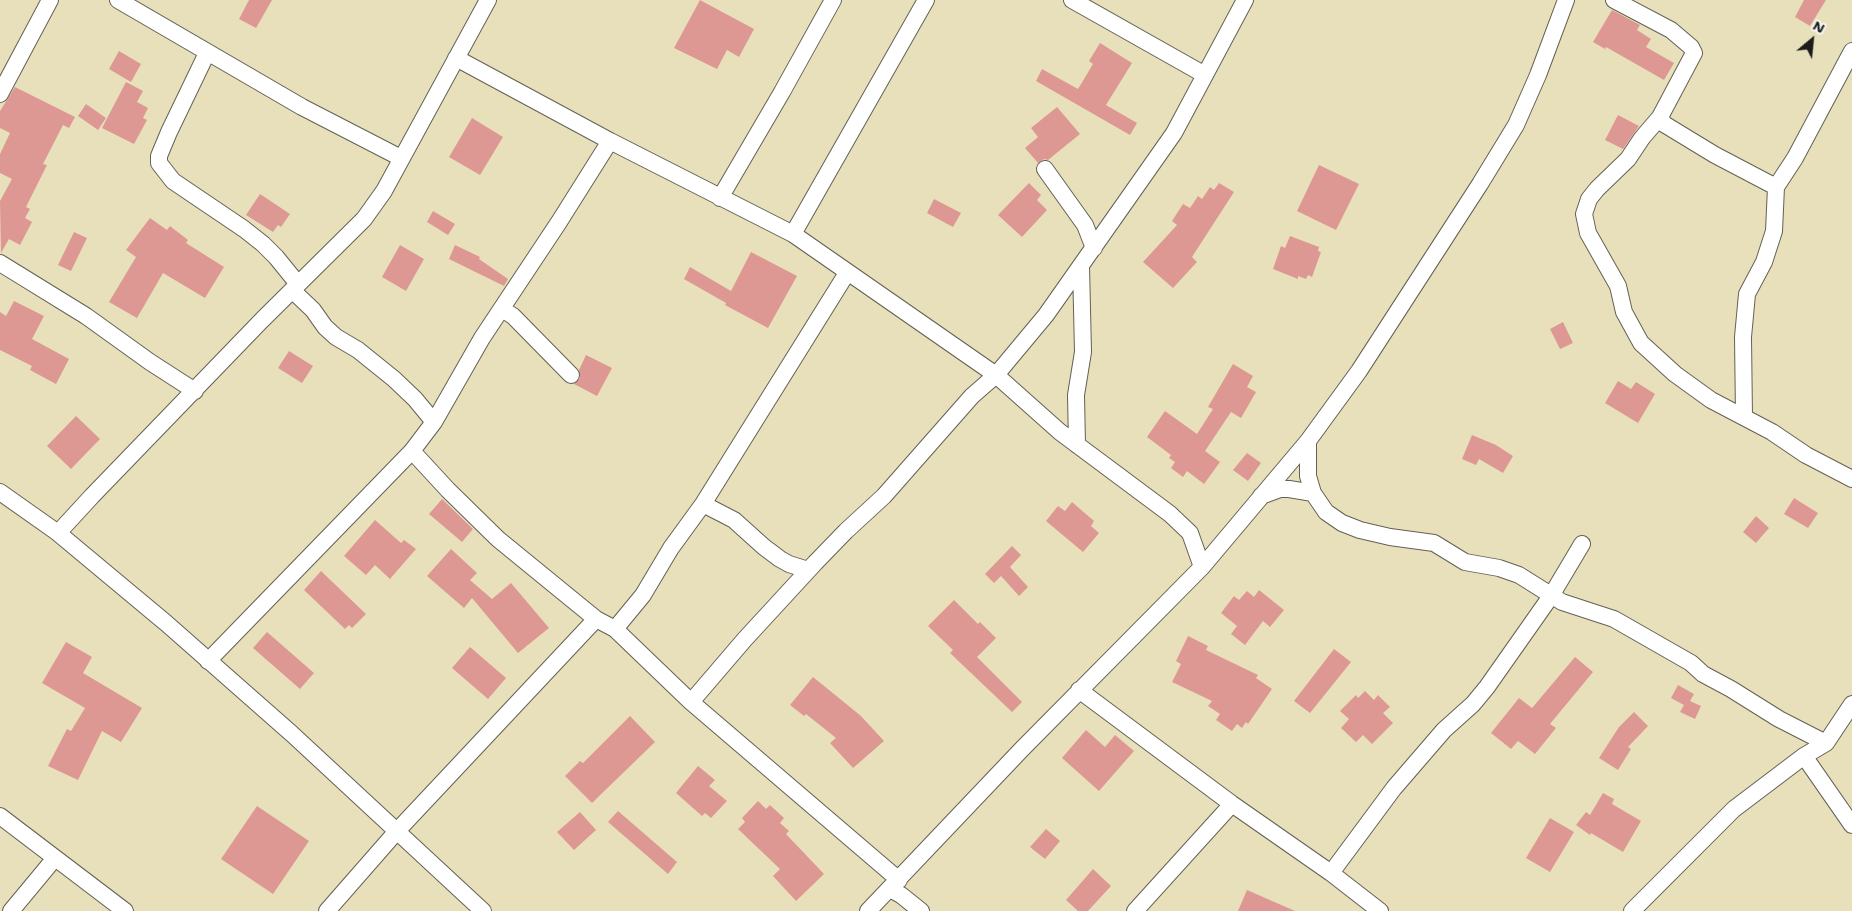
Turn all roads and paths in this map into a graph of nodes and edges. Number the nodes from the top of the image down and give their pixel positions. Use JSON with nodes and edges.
{"nodes":[{"id":1,"x":50,"y":0,"type":"edge"},
{"id":2,"x":118,"y":0,"type":"edge"},
{"id":3,"x":488,"y":0,"type":"edge"},
{"id":4,"x":833,"y":0,"type":"edge"},
{"id":5,"x":926,"y":0,"type":"edge"},
{"id":6,"x":1072,"y":0,"type":"edge"},
{"id":7,"x":1245,"y":0,"type":"edge"},
{"id":8,"x":1566,"y":0,"type":"edge"},
{"id":9,"x":1614,"y":0,"type":"edge"},
{"id":10,"x":1852,"y":51,"type":"edge"},
{"id":11,"x":206,"y":53,"type":"junction"},
{"id":12,"x":456,"y":58,"type":"junction"},
{"id":13,"x":1205,"y":75,"type":"junction"},
{"id":14,"x":0,"y":94,"type":"edge"},
{"id":15,"x":1660,"y":117,"type":"junction"},
{"id":16,"x":610,"y":142,"type":"junction"},
{"id":17,"x":401,"y":158,"type":"junction"},
{"id":18,"x":1045,"y":169,"type":"dead end"},
{"id":19,"x":1776,"y":187,"type":"junction"},
{"id":20,"x":720,"y":198,"type":"junction"},
{"id":21,"x":793,"y":234,"type":"junction"},
{"id":22,"x":1094,"y":248,"type":"junction"},
{"id":23,"x":0,"y":263,"type":"edge"},
{"id":24,"x":1081,"y":266,"type":"junction"},
{"id":25,"x":847,"y":273,"type":"junction"},
{"id":26,"x":295,"y":287,"type":"junction"},
{"id":27,"x":502,"y":308,"type":"junction"},
{"id":28,"x":571,"y":375,"type":"dead end"},
{"id":29,"x":996,"y":375,"type":"junction"},
{"id":30,"x":195,"y":391,"type":"junction"},
{"id":31,"x":1744,"y":417,"type":"junction"},
{"id":32,"x":434,"y":422,"type":"junction"},
{"id":33,"x":1308,"y":441,"type":"junction"},
{"id":34,"x":1077,"y":445,"type":"junction"},
{"id":35,"x":412,"y":450,"type":"junction"},
{"id":36,"x":1852,"y":478,"type":"edge"},
{"id":37,"x":0,"y":492,"type":"edge"},
{"id":38,"x":1314,"y":493,"type":"junction"},
{"id":39,"x":1261,"y":496,"type":"junction"},
{"id":40,"x":702,"y":504,"type":"junction"},
{"id":41,"x":58,"y":533,"type":"junction"},
{"id":42,"x":1582,"y":544,"type":"dead end"},
{"id":43,"x":1202,"y":567,"type":"junction"},
{"id":44,"x":808,"y":570,"type":"junction"},
{"id":45,"x":1551,"y":596,"type":"junction"},
{"id":46,"x":596,"y":619,"type":"junction"},
{"id":47,"x":615,"y":629,"type":"junction"},
{"id":48,"x":208,"y":660,"type":"junction"},
{"id":49,"x":1079,"y":690,"type":"junction"},
{"id":50,"x":690,"y":702,"type":"junction"},
{"id":51,"x":1852,"y":704,"type":"edge"},
{"id":52,"x":1826,"y":743,"type":"junction"},
{"id":53,"x":1804,"y":756,"type":"junction"},
{"id":54,"x":1232,"y":804,"type":"junction"},
{"id":55,"x":0,"y":816,"type":"edge"},
{"id":56,"x":1852,"y":825,"type":"edge"},
{"id":57,"x":397,"y":831,"type":"junction"},
{"id":58,"x":55,"y":858,"type":"junction"},
{"id":59,"x":1330,"y":873,"type":"junction"},
{"id":60,"x":894,"y":884,"type":"junction"},
{"id":61,"x":11,"y":911,"type":"edge"},
{"id":62,"x":125,"y":911,"type":"edge"},
{"id":63,"x":327,"y":911,"type":"edge"},
{"id":64,"x":483,"y":911,"type":"edge"},
{"id":65,"x":868,"y":911,"type":"edge"},
{"id":66,"x":921,"y":911,"type":"edge"},
{"id":67,"x":1136,"y":911,"type":"edge"},
{"id":68,"x":1380,"y":911,"type":"edge"},
{"id":69,"x":1632,"y":911,"type":"edge"}],
"edges":[{"from":1,"to":14,"type":"street"},
{"from":2,"to":11,"type":"street"},
{"from":3,"to":12,"type":"street"},
{"from":4,"to":20,"type":"street"},
{"from":5,"to":21,"type":"street"},
{"from":6,"to":13,"type":"street"},
{"from":7,"to":13,"type":"street"},
{"from":8,"to":33,"type":"street"},
{"from":9,"to":15,"type":"street"},
{"from":10,"to":19,"type":"street"},
{"from":11,"to":17,"type":"street"},
{"from":11,"to":26,"type":"street"},
{"from":12,"to":16,"type":"street"},
{"from":12,"to":17,"type":"street"},
{"from":13,"to":22,"type":"street"},
{"from":15,"to":19,"type":"street"},
{"from":15,"to":31,"type":"street"},
{"from":16,"to":20,"type":"street"},
{"from":16,"to":27,"type":"street"},
{"from":17,"to":26,"type":"street"},
{"from":18,"to":22,"type":"street"},
{"from":19,"to":31,"type":"street"},
{"from":20,"to":21,"type":"street"},
{"from":21,"to":25,"type":"street"},
{"from":22,"to":24,"type":"street"},
{"from":23,"to":30,"type":"street"},
{"from":24,"to":29,"type":"street"},
{"from":24,"to":34,"type":"street"},
{"from":25,"to":29,"type":"street"},
{"from":25,"to":40,"type":"street"},
{"from":26,"to":30,"type":"street"},
{"from":26,"to":32,"type":"street"},
{"from":27,"to":28,"type":"street"},
{"from":27,"to":32,"type":"street"},
{"from":29,"to":34,"type":"street"},
{"from":29,"to":44,"type":"street"},
{"from":30,"to":41,"type":"street"},
{"from":31,"to":36,"type":"street"},
{"from":32,"to":35,"type":"street"},
{"from":33,"to":38,"type":"street"},
{"from":33,"to":39,"type":"street"},
{"from":34,"to":43,"type":"street"},
{"from":35,"to":46,"type":"street"},
{"from":35,"to":48,"type":"street"},
{"from":37,"to":41,"type":"street"},
{"from":38,"to":39,"type":"street"},
{"from":38,"to":45,"type":"street"},
{"from":39,"to":43,"type":"street"},
{"from":40,"to":44,"type":"street"},
{"from":40,"to":47,"type":"street"},
{"from":41,"to":48,"type":"street"},
{"from":42,"to":45,"type":"street"},
{"from":43,"to":49,"type":"street"},
{"from":44,"to":50,"type":"street"},
{"from":45,"to":52,"type":"street"},
{"from":45,"to":59,"type":"street"},
{"from":46,"to":47,"type":"street"},
{"from":46,"to":57,"type":"street"},
{"from":47,"to":50,"type":"street"},
{"from":48,"to":57,"type":"street"},
{"from":49,"to":54,"type":"street"},
{"from":49,"to":60,"type":"street"},
{"from":50,"to":60,"type":"street"},
{"from":51,"to":52,"type":"street"},
{"from":52,"to":53,"type":"street"},
{"from":53,"to":56,"type":"street"},
{"from":53,"to":69,"type":"street"},
{"from":54,"to":59,"type":"street"},
{"from":54,"to":67,"type":"street"},
{"from":55,"to":58,"type":"street"},
{"from":57,"to":63,"type":"street"},
{"from":57,"to":64,"type":"street"},
{"from":58,"to":61,"type":"street"},
{"from":58,"to":62,"type":"street"},
{"from":59,"to":68,"type":"street"},
{"from":60,"to":65,"type":"street"},
{"from":60,"to":66,"type":"street"}]}
